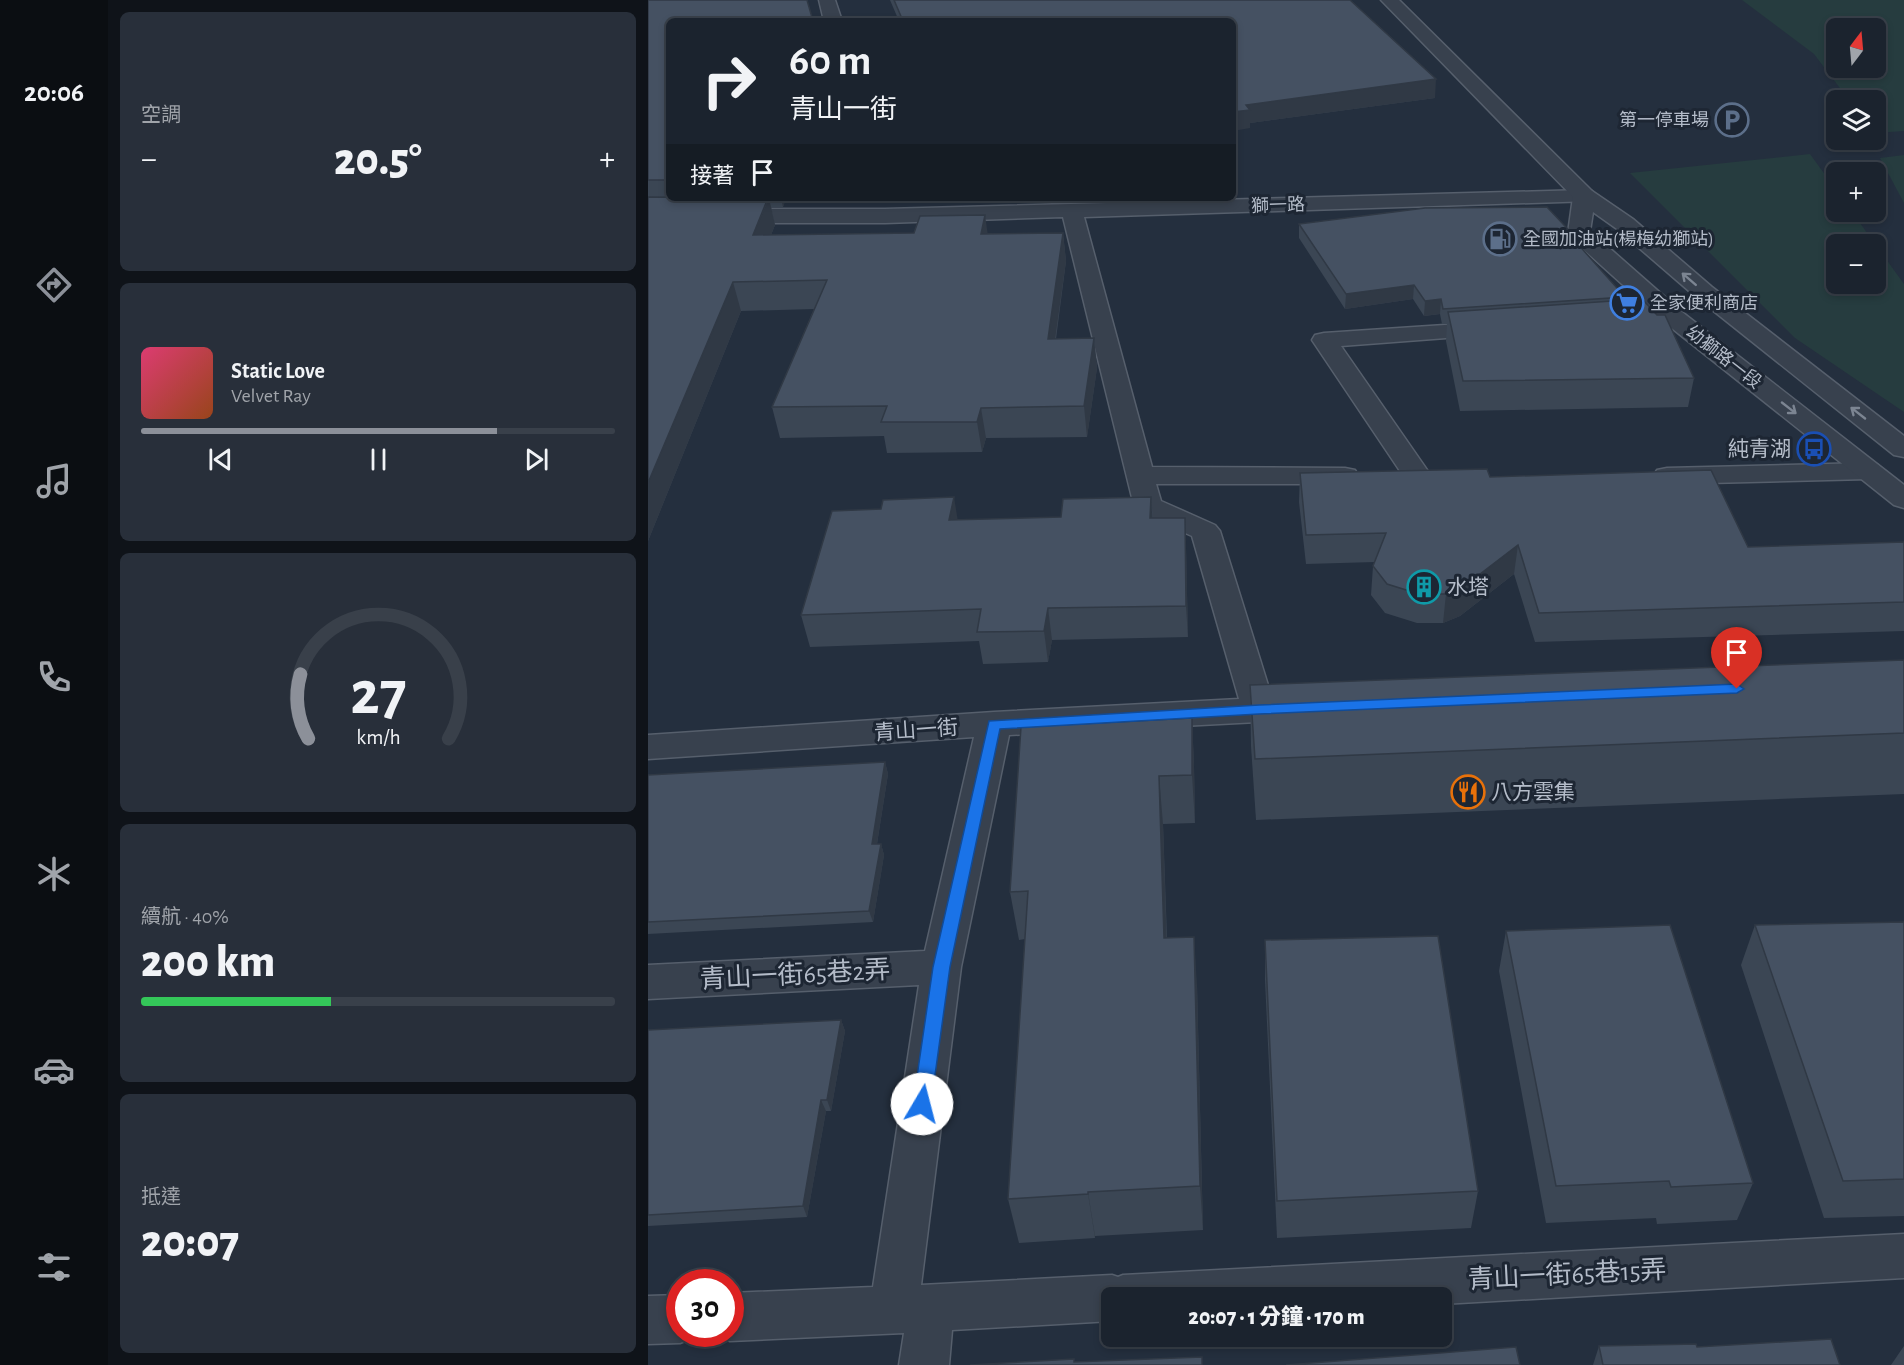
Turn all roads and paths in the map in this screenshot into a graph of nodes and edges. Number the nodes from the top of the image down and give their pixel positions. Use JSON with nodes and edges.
{"nodes":[{"id":1,"x":827,"y":0,"type":"edge"},
{"id":2,"x":1389,"y":0,"type":"edge"},
{"id":3,"x":832,"y":18,"type":"edge"},
{"id":4,"x":1584,"y":196,"type":"junction"},
{"id":5,"x":882,"y":207,"type":"edge"},
{"id":6,"x":1072,"y":211,"type":"junction"},
{"id":7,"x":648,"y":216,"type":"edge"},
{"id":8,"x":1673,"y":317,"type":"junction"},
{"id":9,"x":1638,"y":319,"type":"edge"},
{"id":10,"x":1510,"y":328,"type":"edge"},
{"id":11,"x":1904,"y":450,"type":"edge"},
{"id":12,"x":1868,"y":471,"type":"junction"},
{"id":13,"x":1140,"y":475,"type":"junction"},
{"id":14,"x":1642,"y":476,"type":"edge"},
{"id":15,"x":1904,"y":498,"type":"edge"},
{"id":16,"x":1331,"y":706,"type":"edge"},
{"id":17,"x":1259,"y":709,"type":"junction"},
{"id":18,"x":994,"y":724,"type":"junction"},
{"id":19,"x":648,"y":747,"type":"edge"},
{"id":20,"x":941,"y":967,"type":"junction"},
{"id":21,"x":648,"y":982,"type":"edge"},
{"id":22,"x":1904,"y":1256,"type":"edge"},
{"id":23,"x":1328,"y":1287,"type":"edge"},
{"id":24,"x":1101,"y":1299,"type":"edge"},
{"id":25,"x":912,"y":1309,"type":"junction"},
{"id":26,"x":744,"y":1316,"type":"edge"},
{"id":27,"x":666,"y":1319,"type":"edge"},
{"id":28,"x":648,"y":1320,"type":"edge"},
{"id":29,"x":924,"y":1365,"type":"edge"}],
"edges":[{"from":1,"to":3,"type":"street"},
{"from":2,"to":4,"type":"street","name":"幼獅路一段"},
{"from":4,"to":6,"type":"street","name":"獅一路"},
{"from":4,"to":8,"type":"street","name":"幼獅路一段"},
{"from":11,"to":4,"type":"street","name":"幼獅路一段","one_way":true},
{"from":5,"to":6,"type":"street","name":"獅一路"},
{"from":5,"to":7,"type":"street","name":"獅一路"},
{"from":6,"to":13,"type":"street"},
{"from":8,"to":9,"type":"street"},
{"from":8,"to":12,"type":"street","name":"幼獅路一段","one_way":true},
{"from":10,"to":13,"type":"street"},
{"from":12,"to":14,"type":"street"},
{"from":12,"to":15,"type":"street","name":"幼獅路一段"},
{"from":13,"to":17,"type":"street"},
{"from":16,"to":17,"type":"street","name":"青山一街"},
{"from":17,"to":18,"type":"street","name":"青山一街"},
{"from":18,"to":19,"type":"street","name":"青山一街"},
{"from":18,"to":20,"type":"street"},
{"from":20,"to":21,"type":"street","name":"青山一街65巷2弄"},
{"from":20,"to":25,"type":"street"},
{"from":22,"to":23,"type":"street","name":"青山一街65巷15弄"},
{"from":24,"to":25,"type":"street"},
{"from":25,"to":26,"type":"street"},
{"from":25,"to":29,"type":"street"},
{"from":27,"to":28,"type":"street"}]}
